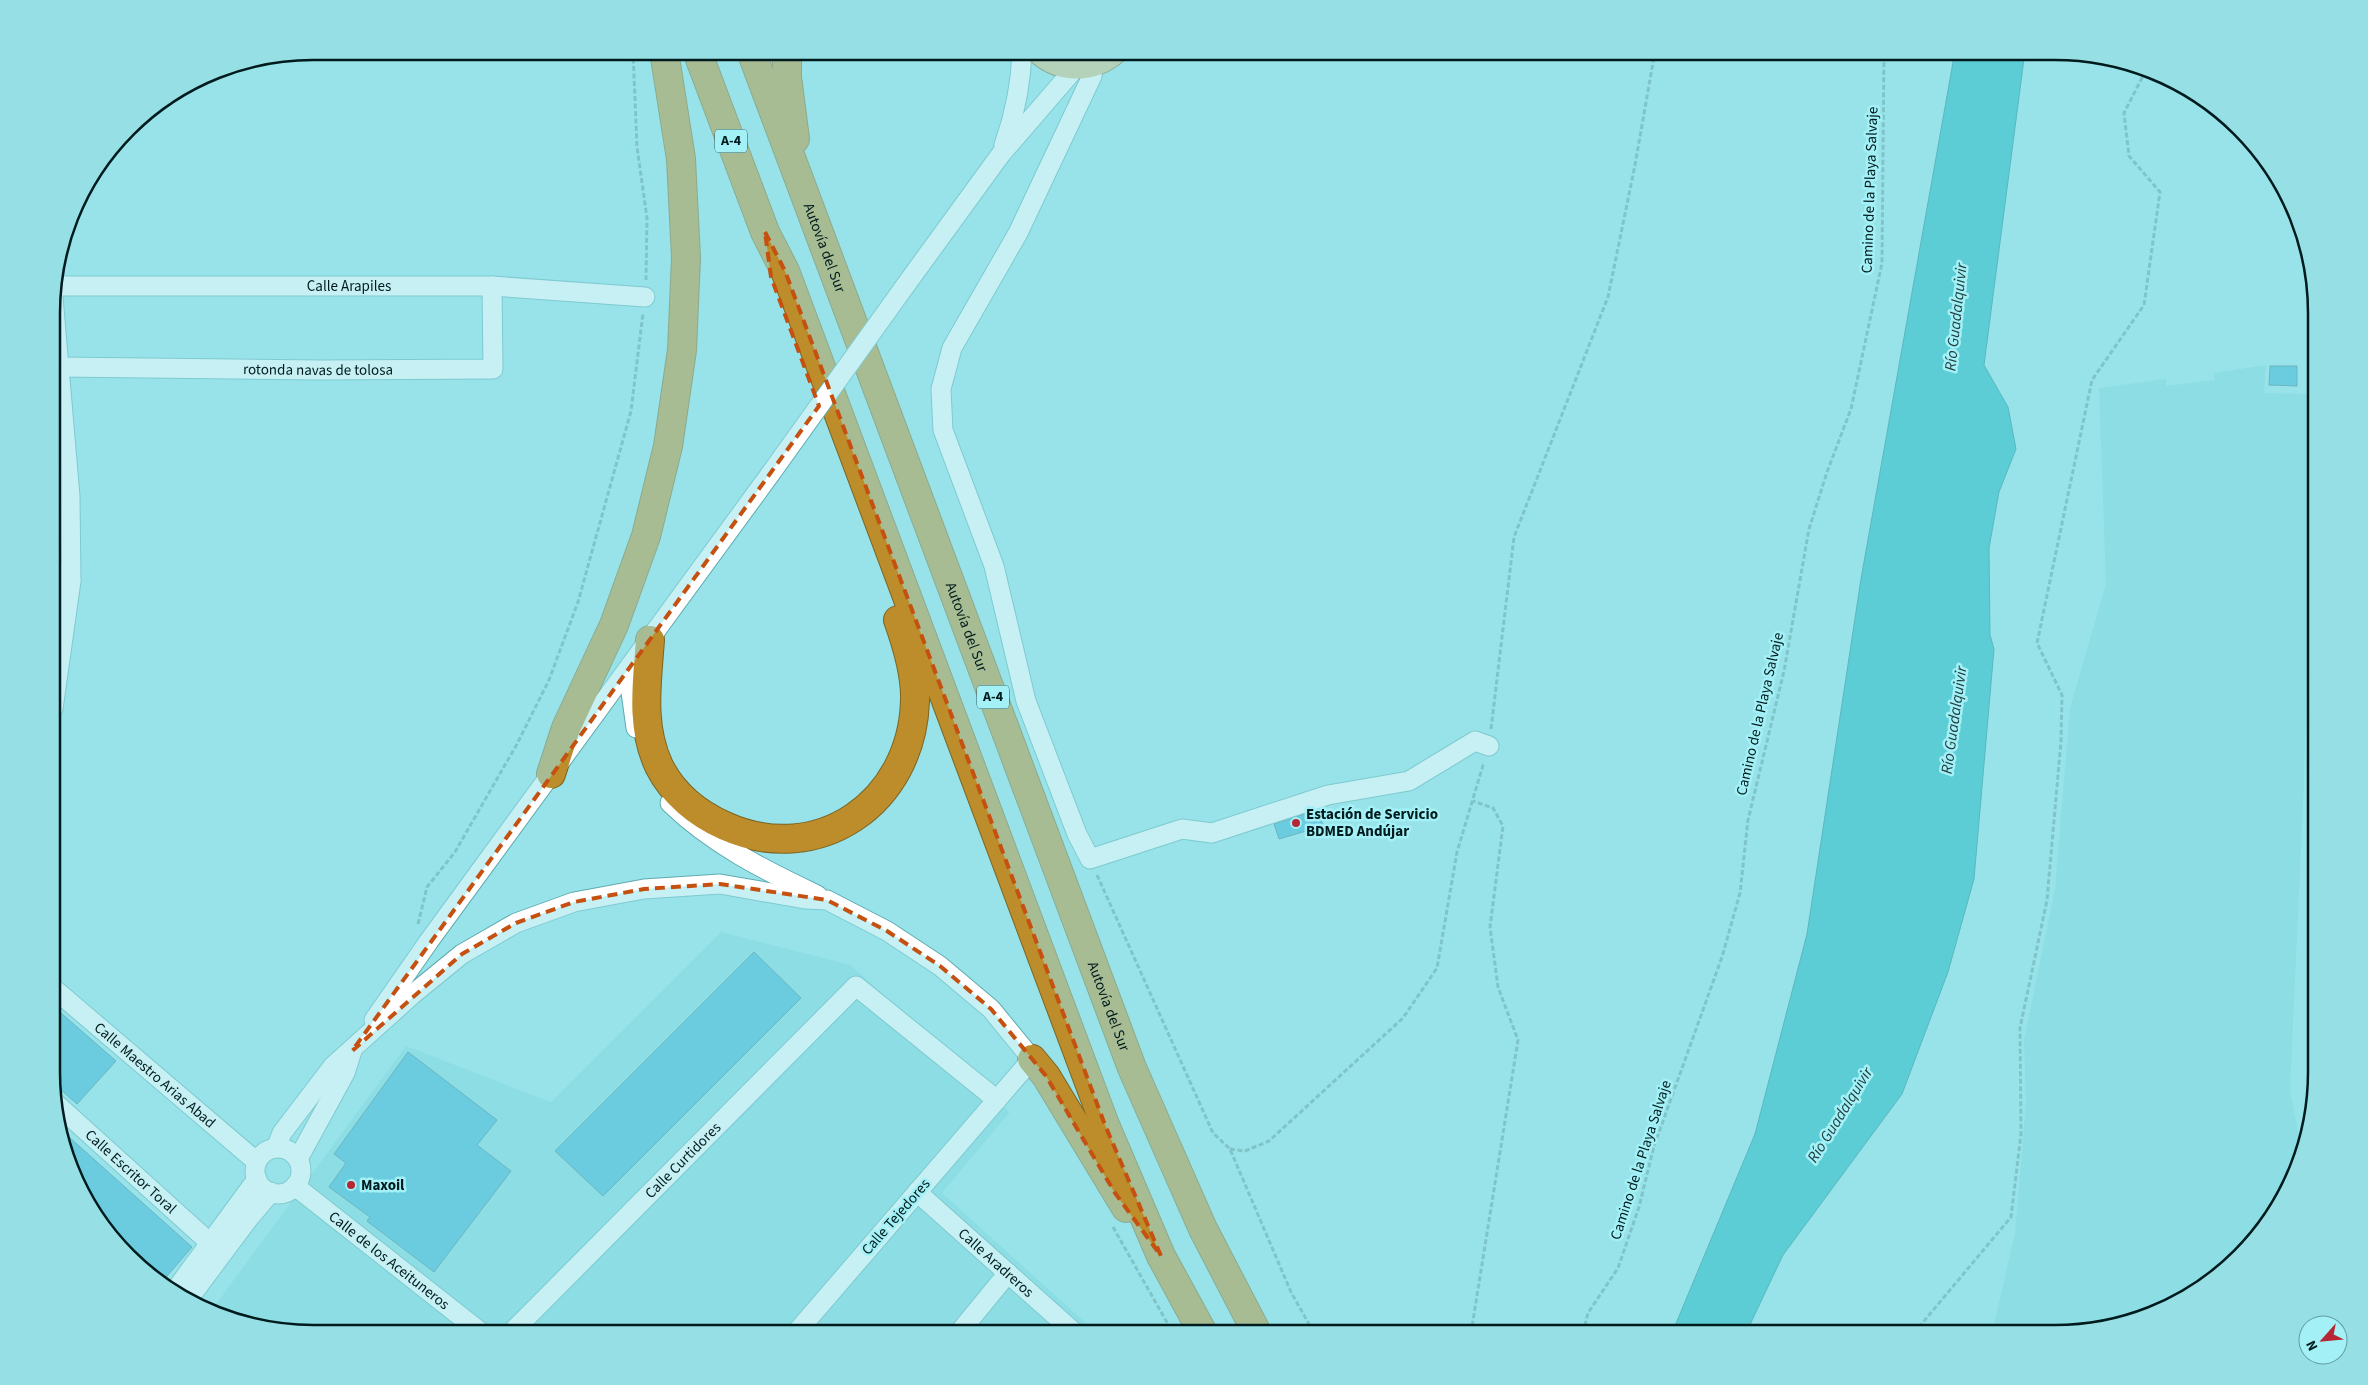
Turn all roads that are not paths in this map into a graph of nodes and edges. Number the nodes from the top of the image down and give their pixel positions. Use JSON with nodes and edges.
{"nodes":[{"id":1,"x":665,"y":60,"type":"edge"},
{"id":2,"x":700,"y":60,"type":"edge"},
{"id":3,"x":754,"y":60,"type":"edge"},
{"id":4,"x":787,"y":60,"type":"edge"},
{"id":5,"x":1022,"y":60,"type":"edge"},
{"id":6,"x":1053,"y":60,"type":"edge"},
{"id":7,"x":1102,"y":60,"type":"edge"},
{"id":8,"x":1084,"y":66,"type":"junction"},
{"id":9,"x":1001,"y":154,"type":"junction"},
{"id":10,"x":798,"y":175,"type":"junction"},
{"id":11,"x":764,"y":232,"type":"junction"},
{"id":12,"x":62,"y":286,"type":"edge"},
{"id":13,"x":492,"y":286,"type":"junction"},
{"id":14,"x":645,"y":297,"type":"road end"},
{"id":15,"x":60,"y":367,"type":"joint"},
{"id":16,"x":60,"y":575,"type":"edge"},
{"id":17,"x":71,"y":581,"type":"junction"},
{"id":18,"x":650,"y":640,"type":"junction"},
{"id":19,"x":60,"y":664,"type":"edge"},
{"id":20,"x":628,"y":670,"type":"junction"},
{"id":21,"x":1489,"y":746,"type":"road end"},
{"id":22,"x":551,"y":774,"type":"junction"},
{"id":23,"x":827,"y":900,"type":"junction"},
{"id":24,"x":60,"y":993,"type":"edge"},
{"id":25,"x":352,"y":1051,"type":"junction"},
{"id":26,"x":1032,"y":1059,"type":"junction"},
{"id":27,"x":997,"y":1100,"type":"junction"},
{"id":28,"x":63,"y":1109,"type":"edge"},
{"id":29,"x":276,"y":1148,"type":"junction"},
{"id":30,"x":298,"y":1159,"type":"junction"},
{"id":31,"x":257,"y":1171,"type":"junction"},
{"id":32,"x":295,"y":1186,"type":"junction"},
{"id":33,"x":271,"y":1192,"type":"junction"},
{"id":34,"x":917,"y":1192,"type":"junction"},
{"id":35,"x":209,"y":1242,"type":"junction"},
{"id":36,"x":1161,"y":1256,"type":"junction"},
{"id":37,"x":1008,"y":1273,"type":"junction"},
{"id":38,"x":178,"y":1286,"type":"edge"},
{"id":39,"x":192,"y":1294,"type":"edge"},
{"id":40,"x":472,"y":1325,"type":"edge"},
{"id":41,"x":519,"y":1325,"type":"edge"},
{"id":42,"x":803,"y":1325,"type":"edge"},
{"id":43,"x":965,"y":1325,"type":"edge"},
{"id":44,"x":1066,"y":1325,"type":"edge"},
{"id":45,"x":1198,"y":1325,"type":"edge"},
{"id":46,"x":1253,"y":1325,"type":"edge"}],
"edges":[{"from":1,"to":22,"type":"highway"},
{"from":2,"to":11,"type":"highway","number":"A-4"},
{"from":3,"to":10,"type":"highway","name":"Autovía del Sur","number":"A-4"},
{"from":4,"to":10,"type":"highway"},
{"from":5,"to":9,"type":"street"},
{"from":6,"to":8,"type":"main road"},
{"from":7,"to":8,"type":"main road"},
{"from":8,"to":9,"type":"street"},
{"from":8,"to":21,"type":"street"},
{"from":9,"to":18,"type":"street","bridge":true},
{"from":10,"to":46,"type":"highway","name":"Autovía del Sur","number":"A-4"},
{"from":11,"to":18,"type":"highway"},
{"from":11,"to":36,"type":"highway","number":"A-4"},
{"from":12,"to":13,"type":"street","name":"Calle Arapiles"},
{"from":13,"to":14,"type":"street","name":"Calle Arapiles"},
{"from":13,"to":15,"type":"street","name":"rotonda navas de tolosa"},
{"from":15,"to":17,"type":"street"},
{"from":16,"to":17,"type":"street"},
{"from":17,"to":19,"type":"street"},
{"from":18,"to":20,"type":"street"},
{"from":20,"to":22,"type":"street"},
{"from":20,"to":23,"type":"street"},
{"from":22,"to":25,"type":"street"},
{"from":23,"to":25,"type":"street"},
{"from":23,"to":26,"type":"street"},
{"from":24,"to":31,"type":"street","name":"Calle Maestro Arias Abad"},
{"from":25,"to":29,"type":"street"},
{"from":25,"to":30,"type":"street"},
{"from":26,"to":27,"type":"street","name":"Calle Tejedores"},
{"from":26,"to":36,"type":"highway"},
{"from":27,"to":34,"type":"street","name":"Calle Tejedores"},
{"from":27,"to":41,"type":"street","name":"Calle Curtidores"},
{"from":28,"to":35,"type":"street","name":"Calle Escritor Toral"},
{"from":29,"to":30,"type":"street"},
{"from":29,"to":31,"type":"street"},
{"from":30,"to":32,"type":"street"},
{"from":31,"to":33,"type":"street"},
{"from":31,"to":35,"type":"street"},
{"from":32,"to":33,"type":"street"},
{"from":32,"to":40,"type":"street","name":"Calle de los Aceituneros"},
{"from":33,"to":39,"type":"street"},
{"from":34,"to":37,"type":"street","name":"Calle Aradreros"},
{"from":34,"to":42,"type":"street","name":"Calle Tejedores"},
{"from":35,"to":38,"type":"street"},
{"from":36,"to":45,"type":"highway","number":"A-4"},
{"from":37,"to":43,"type":"street"},
{"from":37,"to":44,"type":"street","name":"Calle Aradreros"}]}
